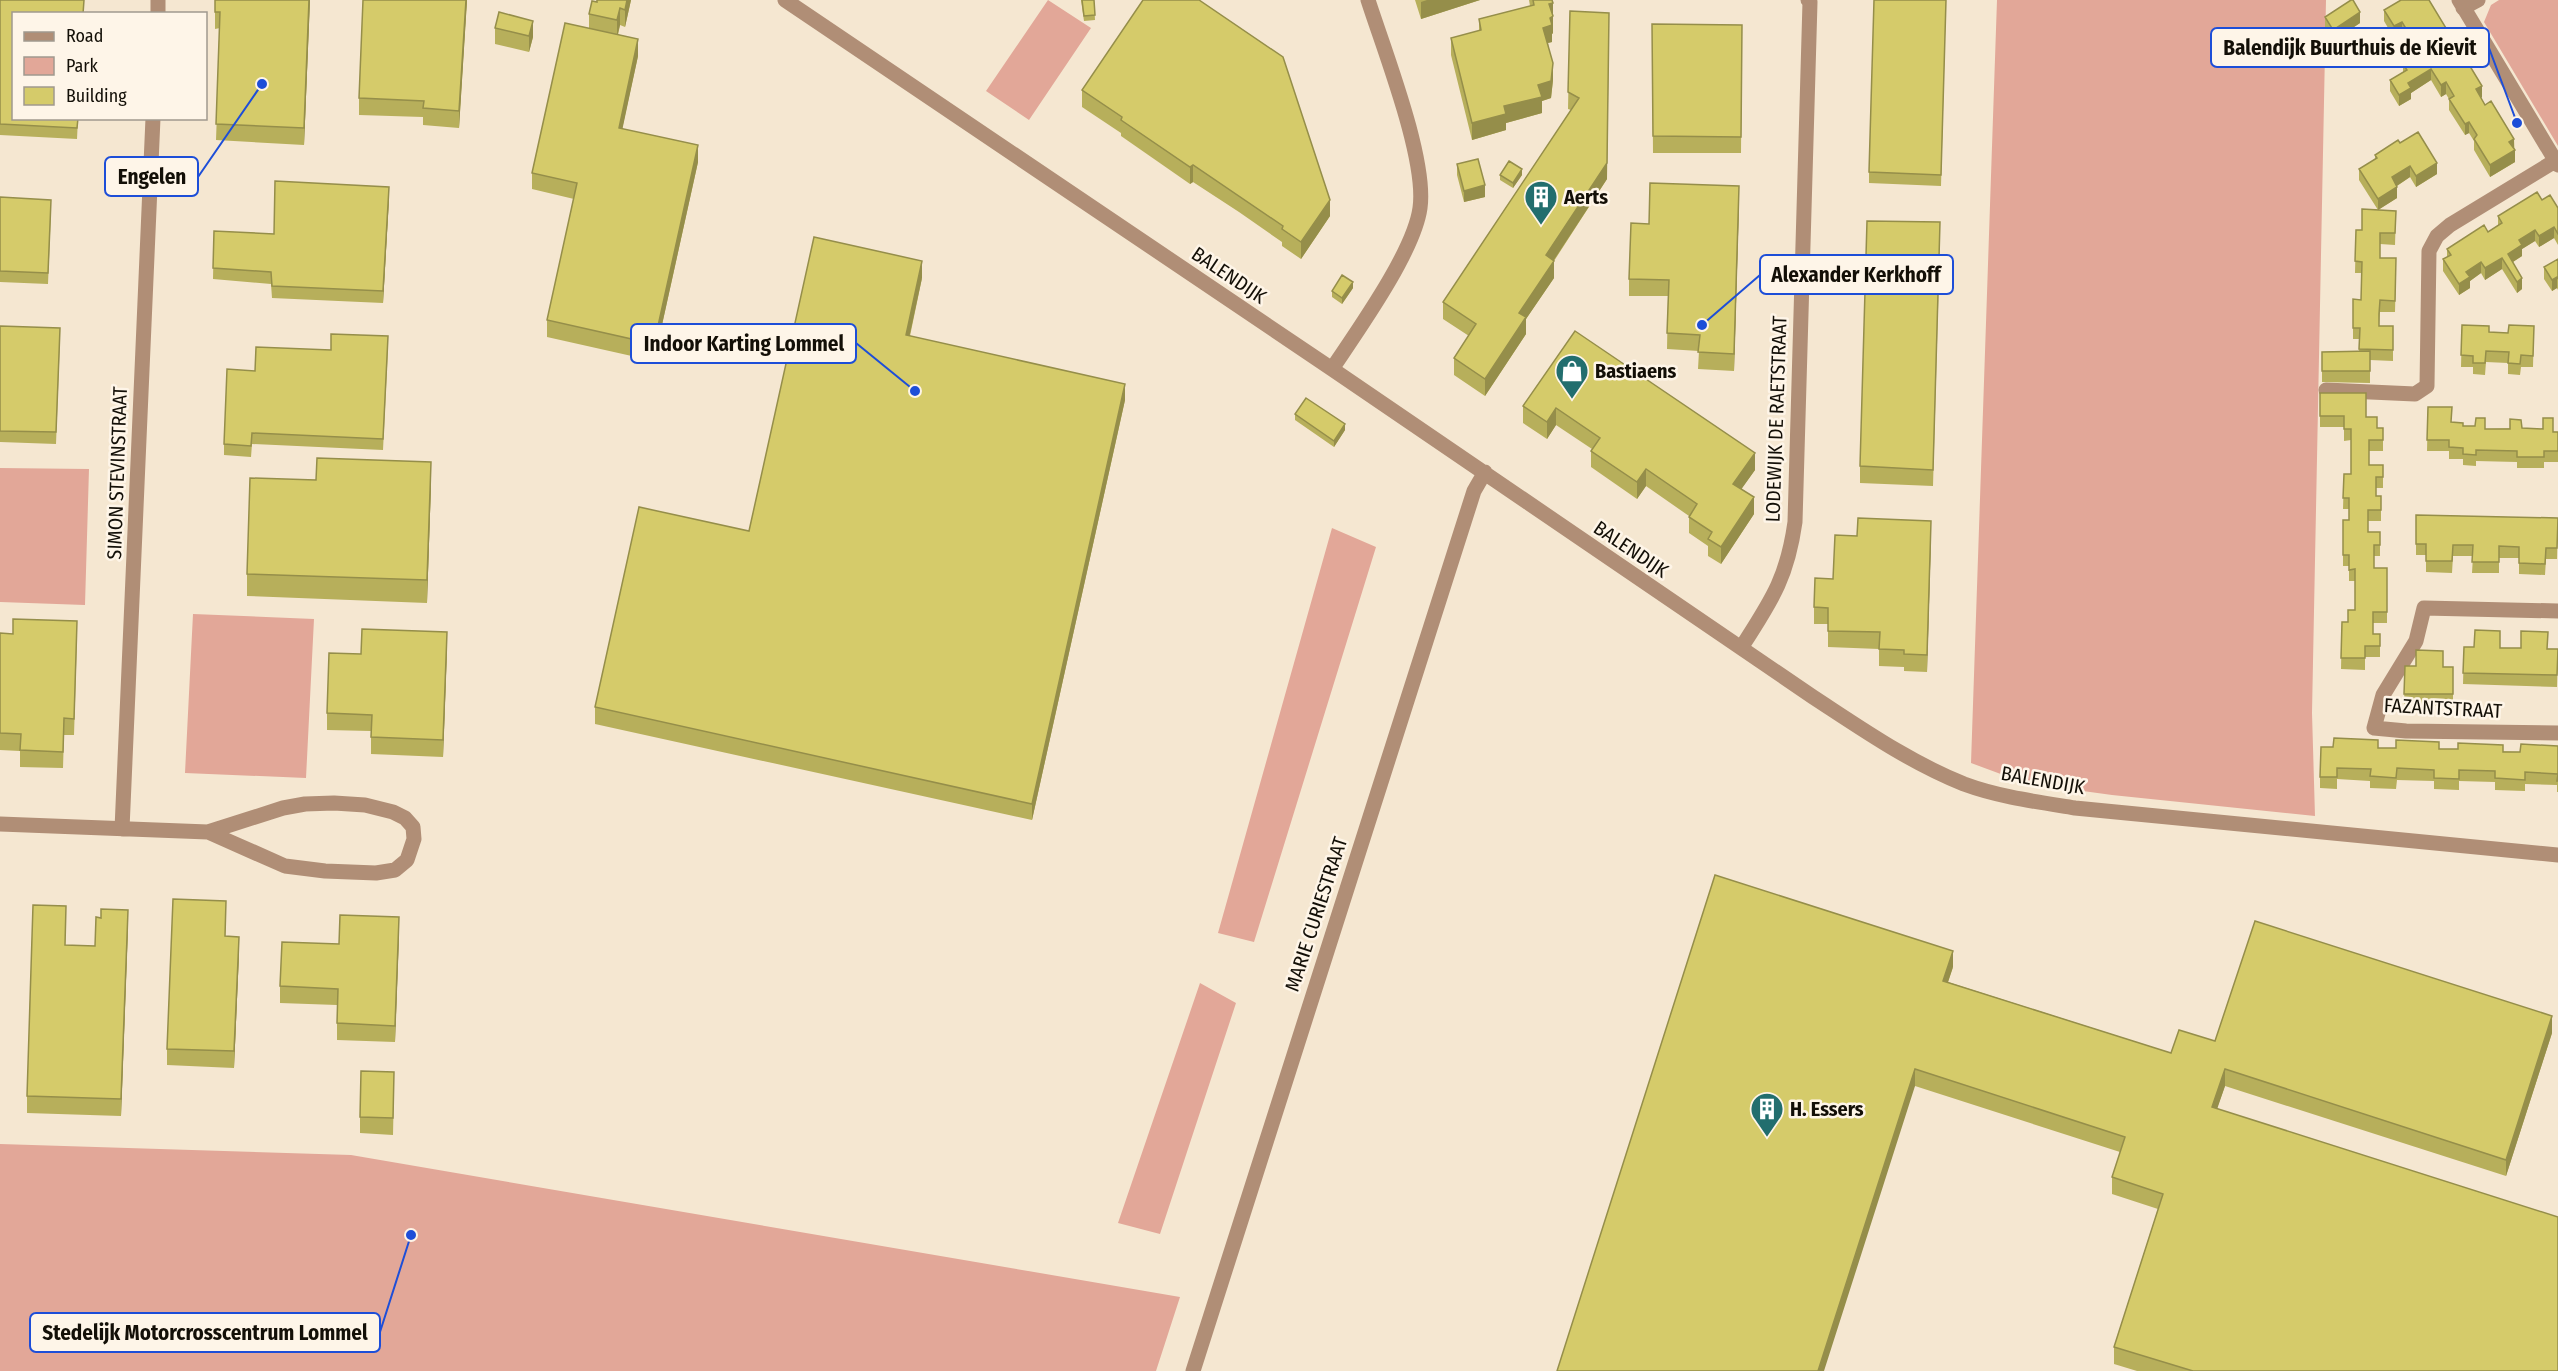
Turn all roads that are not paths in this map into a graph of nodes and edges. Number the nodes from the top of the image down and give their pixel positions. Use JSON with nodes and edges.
{"nodes":[{"id":1,"x":785,"y":0,"type":"edge"},
{"id":2,"x":1368,"y":0,"type":"edge"},
{"id":3,"x":1808,"y":0,"type":"edge"},
{"id":4,"x":2478,"y":0,"type":"edge"},
{"id":5,"x":2461,"y":4,"type":"edge"},
{"id":6,"x":153,"y":120,"type":"edge"},
{"id":7,"x":2557,"y":163,"type":"edge"},
{"id":8,"x":1332,"y":369,"type":"junction"},
{"id":9,"x":2326,"y":390,"type":"edge"},
{"id":10,"x":1485,"y":472,"type":"junction"},
{"id":11,"x":2558,"y":611,"type":"edge"},
{"id":12,"x":1740,"y":648,"type":"junction"},
{"id":13,"x":2558,"y":733,"type":"edge"},
{"id":14,"x":0,"y":824,"type":"edge"},
{"id":15,"x":122,"y":829,"type":"junction"},
{"id":16,"x":208,"y":832,"type":"junction"},
{"id":17,"x":2558,"y":855,"type":"edge"},
{"id":18,"x":1193,"y":1371,"type":"edge"}],
"edges":[{"from":1,"to":8,"type":"street","name":"BALENDIJK"},
{"from":2,"to":8,"type":"street"},
{"from":3,"to":12,"type":"street","name":"LODEWIJK DE RAETSTRAAT"},
{"from":4,"to":5,"type":"street"},
{"from":5,"to":7,"type":"street"},
{"from":6,"to":15,"type":"street","name":"SIMON STEVINSTRAAT"},
{"from":7,"to":9,"type":"street"},
{"from":8,"to":10,"type":"street","name":"BALENDIJK"},
{"from":10,"to":12,"type":"street","name":"BALENDIJK"},
{"from":10,"to":18,"type":"street","name":"MARIE CURIESTRAAT"},
{"from":11,"to":13,"type":"street","name":"FAZANTSTRAAT"},
{"from":12,"to":17,"type":"street","name":"BALENDIJK"},
{"from":14,"to":15,"type":"street"},
{"from":15,"to":16,"type":"street"},
{"from":16,"to":16,"type":"street"}]}
